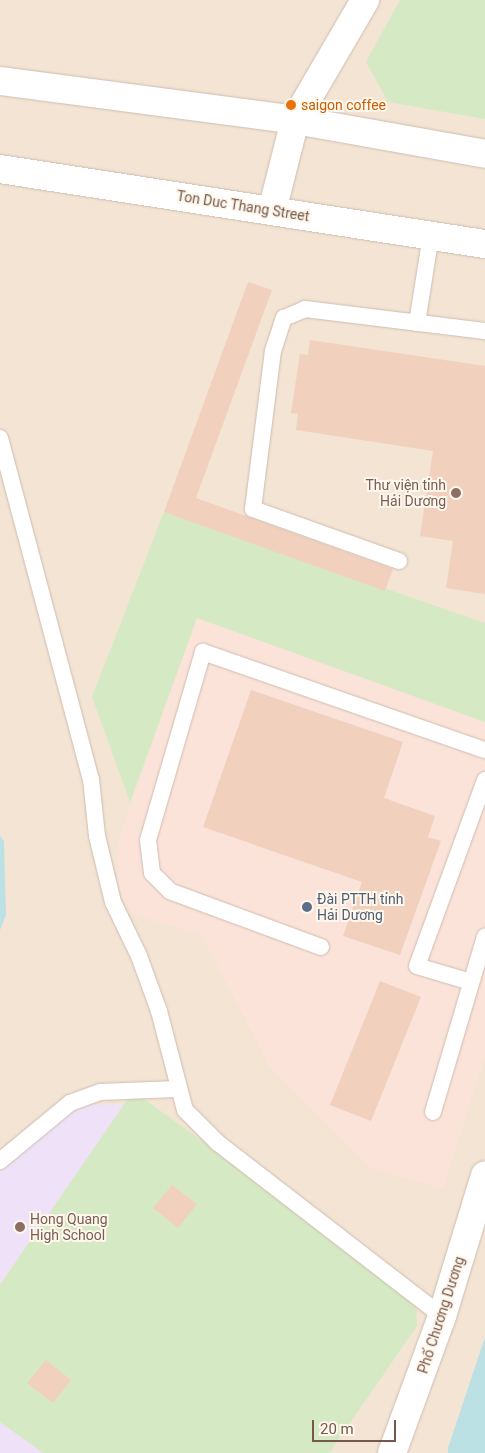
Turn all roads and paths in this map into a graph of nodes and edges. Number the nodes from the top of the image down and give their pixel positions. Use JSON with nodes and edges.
{"nodes":[{"id":1,"x":365,"y":0,"type":"edge"},
{"id":2,"x":0,"y":81,"type":"edge"},
{"id":3,"x":295,"y":120,"type":"junction"},
{"id":4,"x":485,"y":154,"type":"edge"},
{"id":5,"x":0,"y":169,"type":"edge"},
{"id":6,"x":272,"y":211,"type":"junction"},
{"id":7,"x":431,"y":235,"type":"junction"},
{"id":8,"x":485,"y":244,"type":"edge"},
{"id":9,"x":417,"y":323,"type":"junction"},
{"id":10,"x":485,"y":331,"type":"edge"},
{"id":11,"x":0,"y":438,"type":"edge"},
{"id":12,"x":399,"y":561,"type":"dead end"},
{"id":13,"x":485,"y":750,"type":"edge"},
{"id":14,"x":485,"y":780,"type":"edge"},
{"id":15,"x":485,"y":937,"type":"edge"},
{"id":16,"x":321,"y":947,"type":"dead end"},
{"id":17,"x":472,"y":982,"type":"junction"},
{"id":18,"x":177,"y":1089,"type":"junction"},
{"id":19,"x":433,"y":1112,"type":"dead end"},
{"id":20,"x":0,"y":1160,"type":"edge"},
{"id":21,"x":485,"y":1175,"type":"edge"},
{"id":22,"x":442,"y":1316,"type":"junction"},
{"id":23,"x":392,"y":1453,"type":"edge"}],
"edges":[{"from":1,"to":3,"type":"street"},
{"from":2,"to":3,"type":"street"},
{"from":3,"to":4,"type":"street"},
{"from":3,"to":6,"type":"street"},
{"from":5,"to":6,"type":"street","name":"Ton Duc Thang Street"},
{"from":6,"to":7,"type":"street","name":"Ton Duc Thang Street"},
{"from":7,"to":8,"type":"street","name":"Ton Duc Thang Street"},
{"from":7,"to":9,"type":"lane"},
{"from":9,"to":10,"type":"lane"},
{"from":9,"to":12,"type":"lane"},
{"from":11,"to":18,"type":"lane"},
{"from":13,"to":16,"type":"lane"},
{"from":14,"to":17,"type":"lane"},
{"from":15,"to":17,"type":"lane"},
{"from":17,"to":19,"type":"lane"},
{"from":18,"to":20,"type":"lane"},
{"from":18,"to":22,"type":"lane"},
{"from":21,"to":22,"type":"street","name":"Phố Chương Dương"},
{"from":22,"to":23,"type":"street","name":"Phố Chương Dương"}]}
